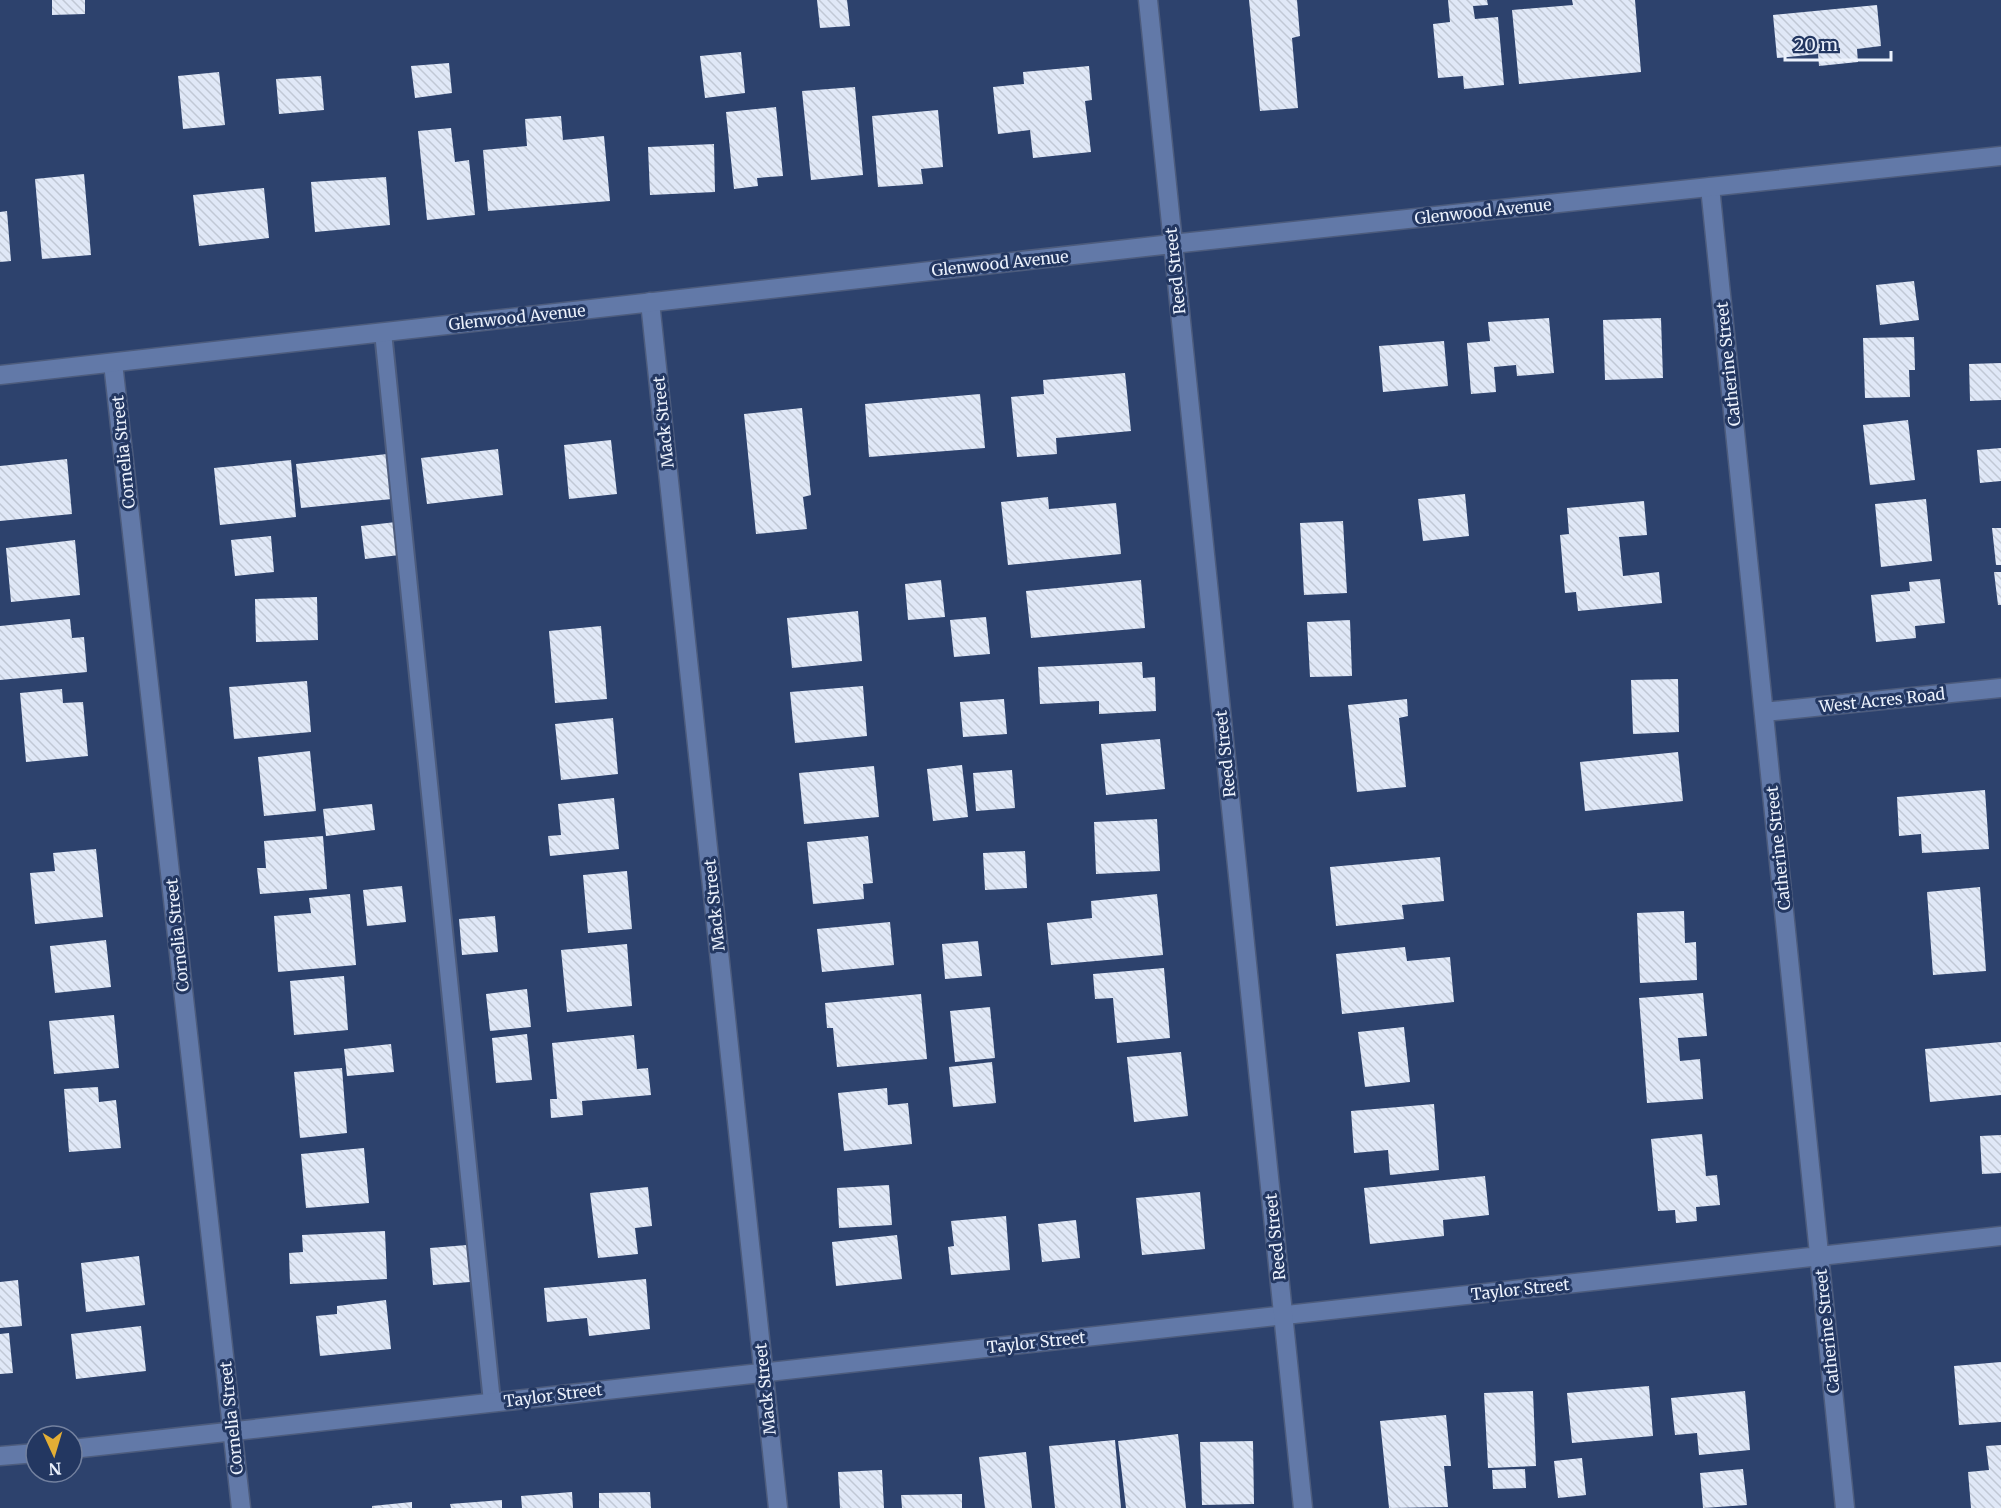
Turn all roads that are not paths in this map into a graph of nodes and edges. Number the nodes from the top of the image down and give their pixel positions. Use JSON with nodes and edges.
{"nodes":[{"id":1,"x":1148,"y":0,"type":"edge"},
{"id":2,"x":2001,"y":156,"type":"edge"},
{"id":3,"x":1710,"y":187,"type":"junction"},
{"id":4,"x":1172,"y":244,"type":"junction"},
{"id":5,"x":650,"y":302,"type":"junction"},
{"id":6,"x":383,"y":332,"type":"junction"},
{"id":7,"x":113,"y":363,"type":"junction"},
{"id":8,"x":0,"y":375,"type":"edge"},
{"id":9,"x":2001,"y":688,"type":"edge"},
{"id":10,"x":1764,"y":712,"type":"junction"},
{"id":11,"x":2001,"y":1236,"type":"edge"},
{"id":12,"x":1819,"y":1256,"type":"junction"},
{"id":13,"x":1283,"y":1316,"type":"junction"},
{"id":14,"x":763,"y":1371,"type":"junction"},
{"id":15,"x":492,"y":1402,"type":"junction"},
{"id":16,"x":233,"y":1431,"type":"junction"},
{"id":17,"x":84,"y":1448,"type":"edge"},
{"id":18,"x":24,"y":1453,"type":"edge"},
{"id":19,"x":0,"y":1456,"type":"edge"},
{"id":20,"x":241,"y":1508,"type":"edge"},
{"id":21,"x":778,"y":1508,"type":"edge"},
{"id":22,"x":1304,"y":1508,"type":"edge"},
{"id":23,"x":1845,"y":1508,"type":"edge"}],
"edges":[{"from":1,"to":4,"type":"street","name":"Reed Street"},
{"from":2,"to":3,"type":"street","name":"Glenwood Avenue"},
{"from":3,"to":4,"type":"street","name":"Glenwood Avenue"},
{"from":3,"to":10,"type":"street","name":"Catherine Street"},
{"from":4,"to":5,"type":"street","name":"Glenwood Avenue"},
{"from":4,"to":13,"type":"street","name":"Reed Street"},
{"from":5,"to":6,"type":"street","name":"Glenwood Avenue"},
{"from":5,"to":14,"type":"street","name":"Mack Street"},
{"from":6,"to":7,"type":"street","name":"Glenwood Avenue"},
{"from":6,"to":15,"type":"lane"},
{"from":7,"to":8,"type":"street","name":"Glenwood Avenue"},
{"from":7,"to":16,"type":"street","name":"Cornelia Street"},
{"from":9,"to":10,"type":"street","name":"West Acres Road"},
{"from":10,"to":12,"type":"street","name":"Catherine Street"},
{"from":11,"to":12,"type":"street","name":"Taylor Street"},
{"from":12,"to":13,"type":"street","name":"Taylor Street"},
{"from":12,"to":23,"type":"street","name":"Catherine Street"},
{"from":13,"to":14,"type":"street","name":"Taylor Street"},
{"from":13,"to":22,"type":"street","name":"Reed Street"},
{"from":14,"to":15,"type":"street","name":"Taylor Street"},
{"from":14,"to":21,"type":"street","name":"Mack Street"},
{"from":15,"to":16,"type":"street","name":"Taylor Street"},
{"from":16,"to":17,"type":"street","name":"Taylor Street"},
{"from":16,"to":20,"type":"street","name":"Cornelia Street"},
{"from":18,"to":19,"type":"street"}]}
